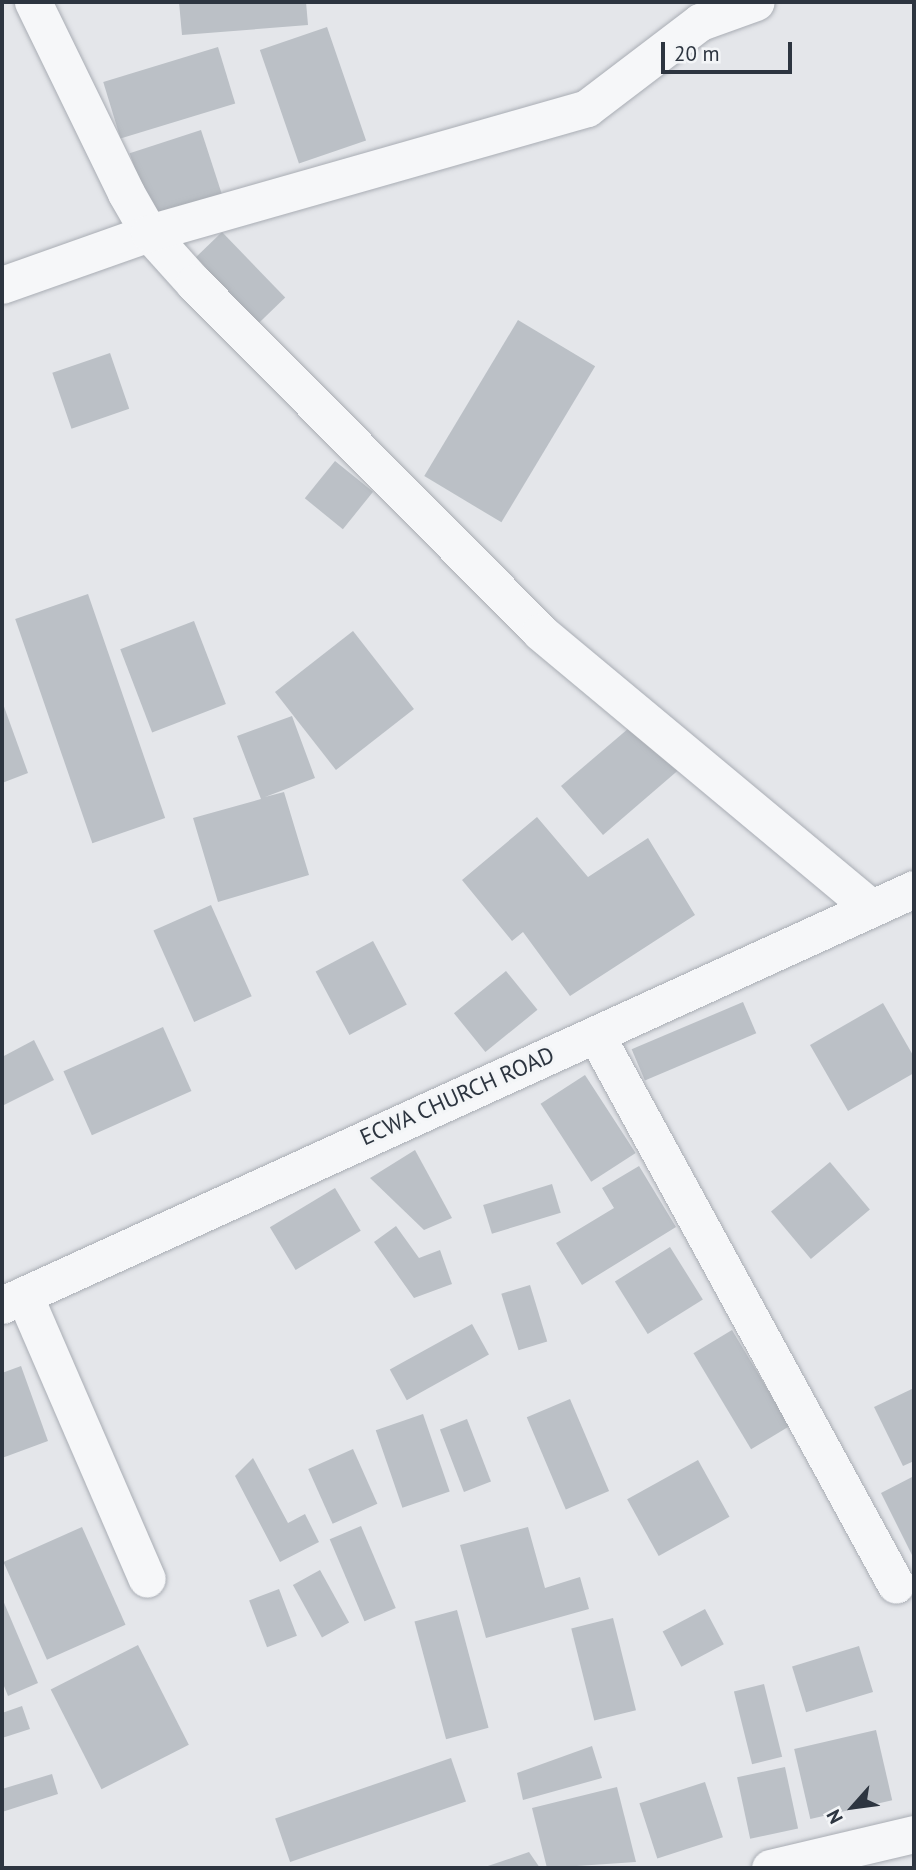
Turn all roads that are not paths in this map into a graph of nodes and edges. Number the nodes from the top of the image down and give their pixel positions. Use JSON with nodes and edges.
{"nodes":[{"id":1,"x":33,"y":2,"type":"edge"},
{"id":2,"x":755,"y":2,"type":"edge"},
{"id":3,"x":149,"y":233,"type":"junction"},
{"id":4,"x":2,"y":285,"type":"edge"},
{"id":5,"x":914,"y":889,"type":"edge"},
{"id":6,"x":871,"y":908,"type":"junction"},
{"id":7,"x":596,"y":1035,"type":"junction"},
{"id":8,"x":13,"y":1300,"type":"edge"},
{"id":9,"x":146,"y":1579,"type":"dead end"},
{"id":10,"x":896,"y":1586,"type":"dead end"},
{"id":11,"x":914,"y":1834,"type":"edge"},
{"id":12,"x":770,"y":1868,"type":"edge"}],
"edges":[{"from":1,"to":3,"type":"street"},
{"from":2,"to":3,"type":"street"},
{"from":3,"to":4,"type":"street"},
{"from":3,"to":6,"type":"street"},
{"from":5,"to":6,"type":"street","name":"ECWA CHURCH ROAD"},
{"from":6,"to":7,"type":"street","name":"ECWA CHURCH ROAD"},
{"from":7,"to":8,"type":"street","name":"ECWA CHURCH ROAD"},
{"from":7,"to":10,"type":"street"},
{"from":8,"to":9,"type":"street"},
{"from":11,"to":12,"type":"street"}]}
